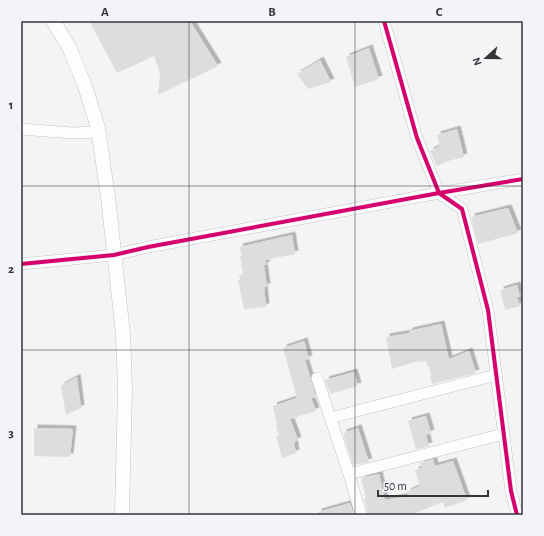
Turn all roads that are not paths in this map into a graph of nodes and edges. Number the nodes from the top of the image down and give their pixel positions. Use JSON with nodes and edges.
{"nodes":[{"id":1,"x":53,"y":21,"type":"edge"},
{"id":2,"x":384,"y":21,"type":"edge"},
{"id":3,"x":21,"y":129,"type":"edge"},
{"id":4,"x":98,"y":132,"type":"junction"},
{"id":5,"x":523,"y":179,"type":"edge"},
{"id":6,"x":439,"y":192,"type":"junction"},
{"id":7,"x":114,"y":255,"type":"junction"},
{"id":8,"x":21,"y":264,"type":"edge"},
{"id":9,"x":496,"y":375,"type":"junction"},
{"id":10,"x":317,"y":378,"type":"dead end"},
{"id":11,"x":330,"y":418,"type":"junction"},
{"id":12,"x":503,"y":434,"type":"junction"},
{"id":13,"x":349,"y":474,"type":"junction"},
{"id":14,"x":122,"y":515,"type":"edge"},
{"id":15,"x":360,"y":515,"type":"edge"},
{"id":16,"x":517,"y":515,"type":"edge"}],
"edges":[{"from":1,"to":4,"type":"street"},
{"from":2,"to":6,"type":"street"},
{"from":3,"to":4,"type":"street"},
{"from":4,"to":7,"type":"street"},
{"from":5,"to":6,"type":"street"},
{"from":6,"to":7,"type":"street"},
{"from":6,"to":9,"type":"street"},
{"from":7,"to":8,"type":"street"},
{"from":7,"to":14,"type":"street"},
{"from":9,"to":11,"type":"street"},
{"from":9,"to":12,"type":"street"},
{"from":10,"to":11,"type":"street"},
{"from":11,"to":13,"type":"street"},
{"from":12,"to":13,"type":"street"},
{"from":12,"to":16,"type":"street"},
{"from":13,"to":15,"type":"street"}]}
